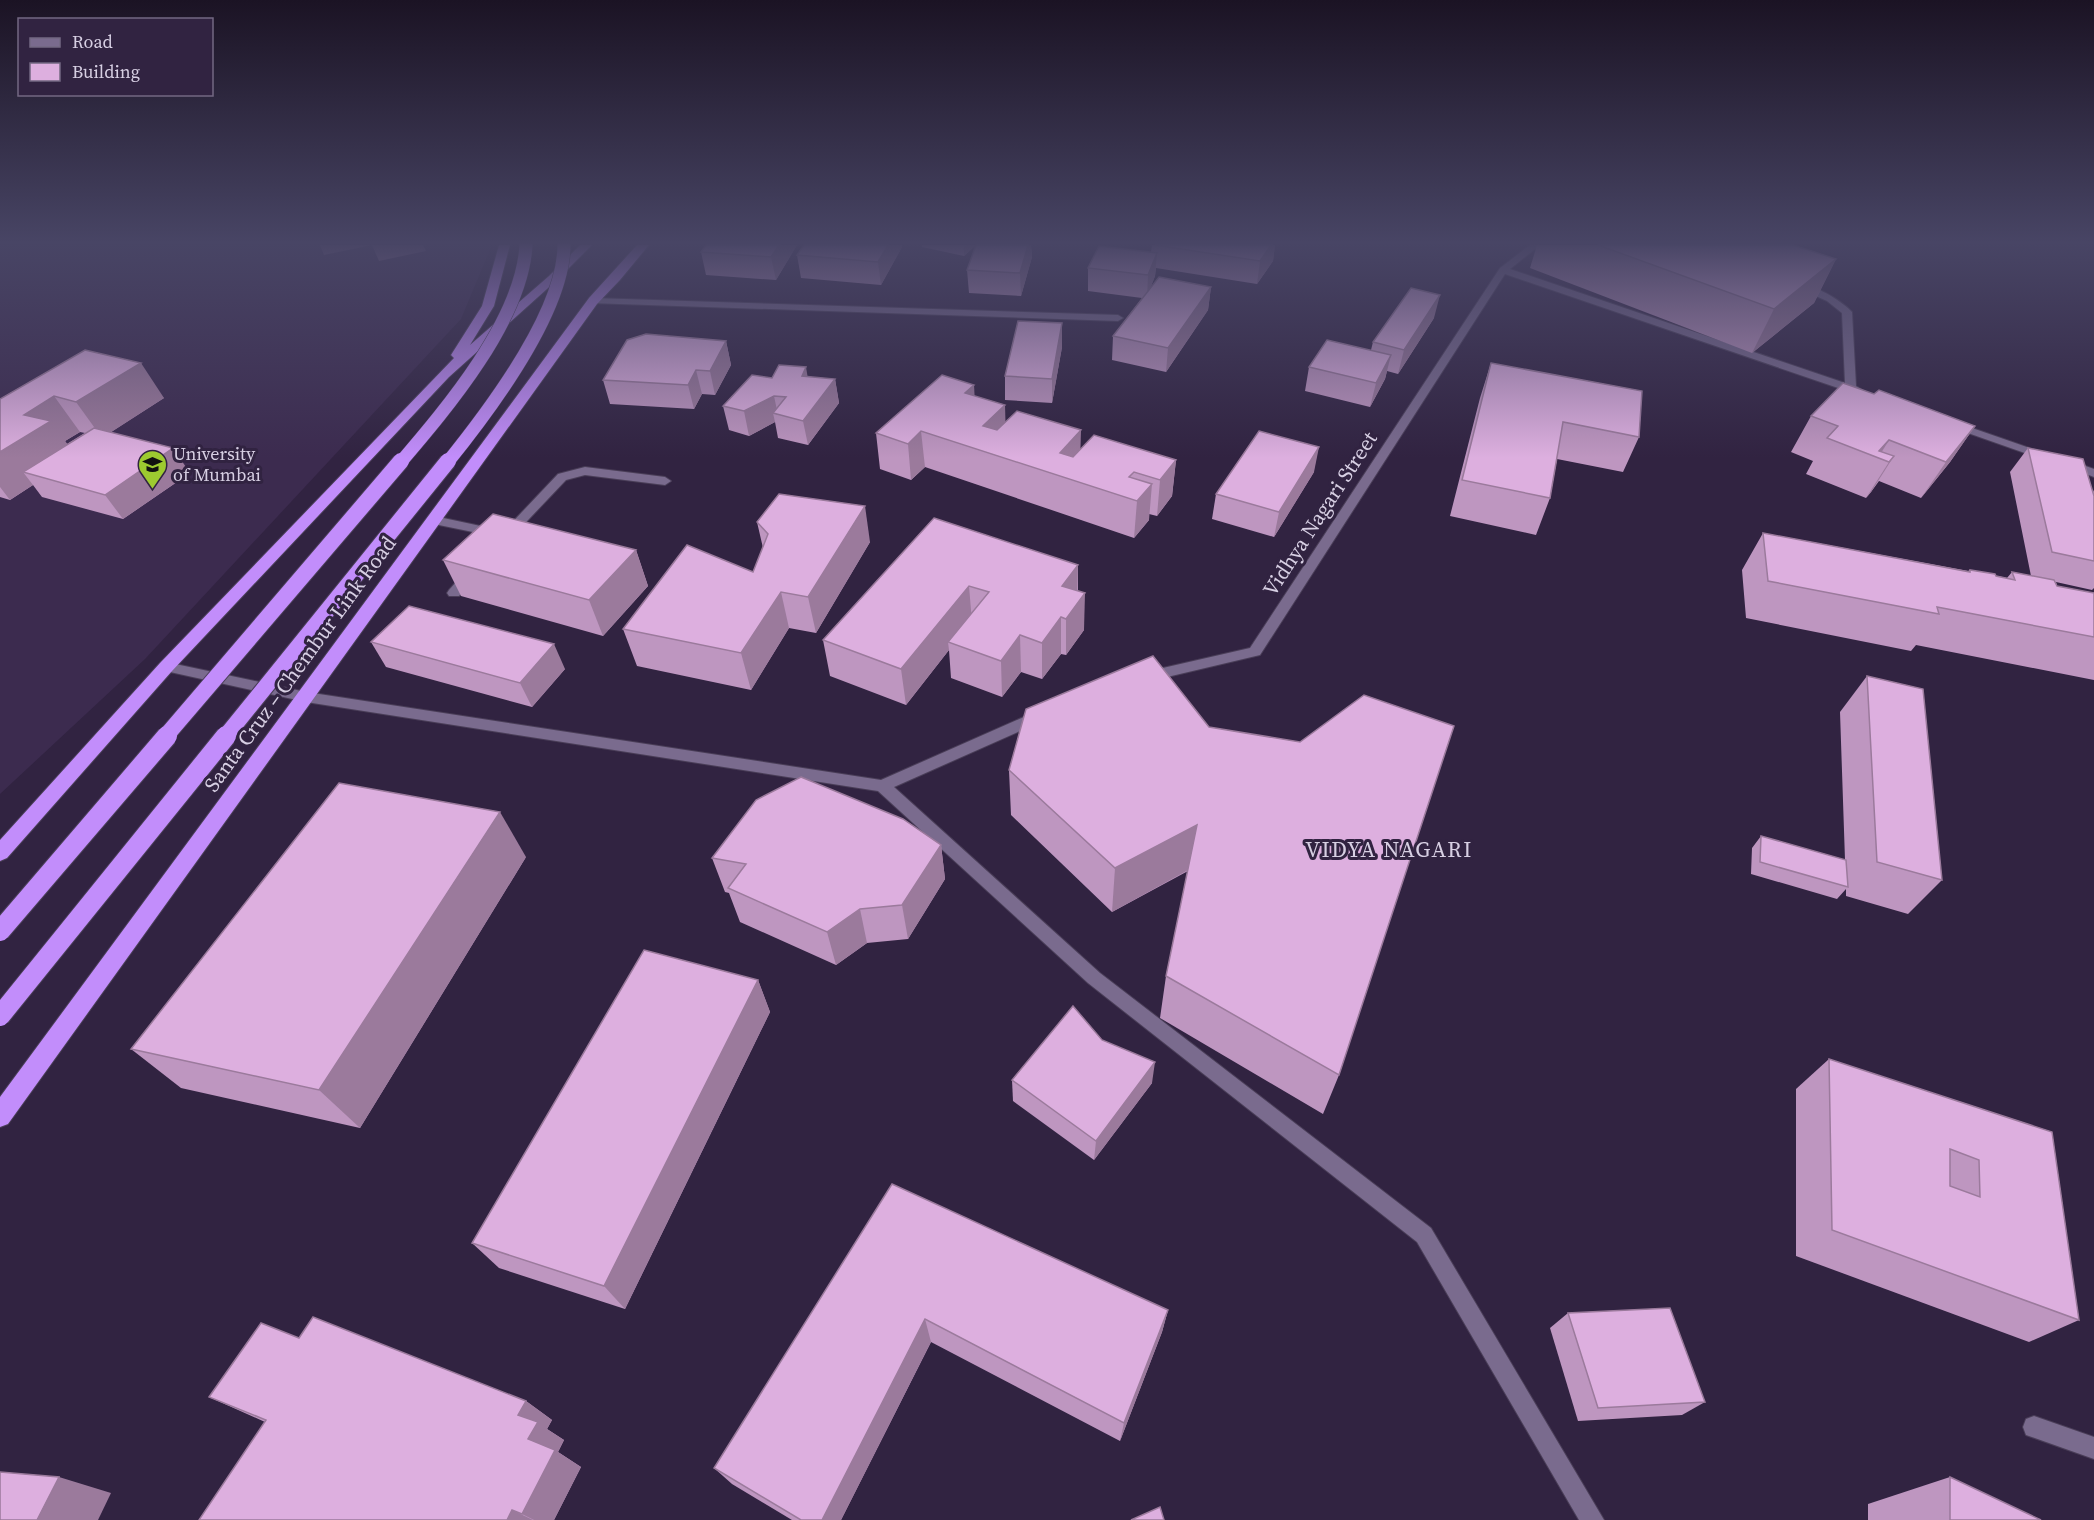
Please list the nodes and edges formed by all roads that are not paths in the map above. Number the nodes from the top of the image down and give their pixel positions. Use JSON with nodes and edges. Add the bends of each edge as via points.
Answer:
{"nodes":[{"id":1,"x":482,"y":316,"type":"edge"},
{"id":2,"x":505,"y":316,"type":"edge"},
{"id":3,"x":510,"y":316,"type":"edge"},
{"id":4,"x":546,"y":316,"type":"edge"},
{"id":5,"x":582,"y":316,"type":"edge"},
{"id":6,"x":1054,"y":316,"type":"edge"},
{"id":7,"x":1473,"y":316,"type":"edge"},
{"id":8,"x":1637,"y":316,"type":"edge"},
{"id":9,"x":1847,"y":316,"type":"edge"},
{"id":10,"x":1118,"y":318,"type":"dead end"},
{"id":11,"x":444,"y":374,"type":"junction"},
{"id":12,"x":1851,"y":389,"type":"junction"},
{"id":13,"x":1873,"y":396,"type":"edge"},
{"id":14,"x":1940,"y":419,"type":"edge"},
{"id":15,"x":2094,"y":473,"type":"edge"},
{"id":16,"x":665,"y":481,"type":"dead end"},
{"id":17,"x":434,"y":520,"type":"junction"},
{"id":18,"x":476,"y":568,"type":"edge"},
{"id":19,"x":454,"y":593,"type":"edge"},
{"id":20,"x":166,"y":667,"type":"junction"},
{"id":21,"x":1129,"y":681,"type":"edge"},
{"id":22,"x":306,"y":697,"type":"junction"},
{"id":23,"x":1052,"y":710,"type":"edge"},
{"id":24,"x":882,"y":786,"type":"junction"},
{"id":25,"x":0,"y":853,"type":"edge"},
{"id":26,"x":0,"y":932,"type":"edge"},
{"id":27,"x":0,"y":1016,"type":"edge"},
{"id":28,"x":0,"y":1116,"type":"edge"},
{"id":29,"x":2034,"y":1427,"type":"dead end"},
{"id":30,"x":2094,"y":1448,"type":"edge"},
{"id":31,"x":1592,"y":1520,"type":"edge"}],
"edges":[{"from":1,"to":11,"type":"highway"},
{"from":2,"to":26,"type":"highway","bridge":true,"via":[[434,423]]},
{"from":3,"to":11,"type":"highway"},
{"from":4,"to":27,"type":"highway","bridge":true,"via":[[477,426]]},
{"from":5,"to":17,"type":"highway","name":"Santa Cruz – Chembur Link Road"},
{"from":6,"to":10,"type":"street"},
{"from":7,"to":21,"type":"street","name":"Vidhya Nagari Street","via":[[1255,652]]},
{"from":8,"to":12,"type":"street"},
{"from":9,"to":12,"type":"street"},
{"from":11,"to":20,"type":"highway"},
{"from":12,"to":13,"type":"street"},
{"from":14,"to":15,"type":"street"},
{"from":16,"to":17,"type":"street","via":[[585,471],[562,477],[503,539]]},
{"from":17,"to":22,"type":"highway","name":"Santa Cruz – Chembur Link Road"},
{"from":18,"to":19,"type":"street"},
{"from":20,"to":22,"type":"street"},
{"from":20,"to":25,"type":"highway"},
{"from":22,"to":24,"type":"street"},
{"from":22,"to":28,"type":"highway","name":"Santa Cruz – Chembur Link Road"},
{"from":23,"to":24,"type":"street"},
{"from":24,"to":31,"type":"street","via":[[1094,978],[1424,1235]]},
{"from":29,"to":30,"type":"street"}]}
